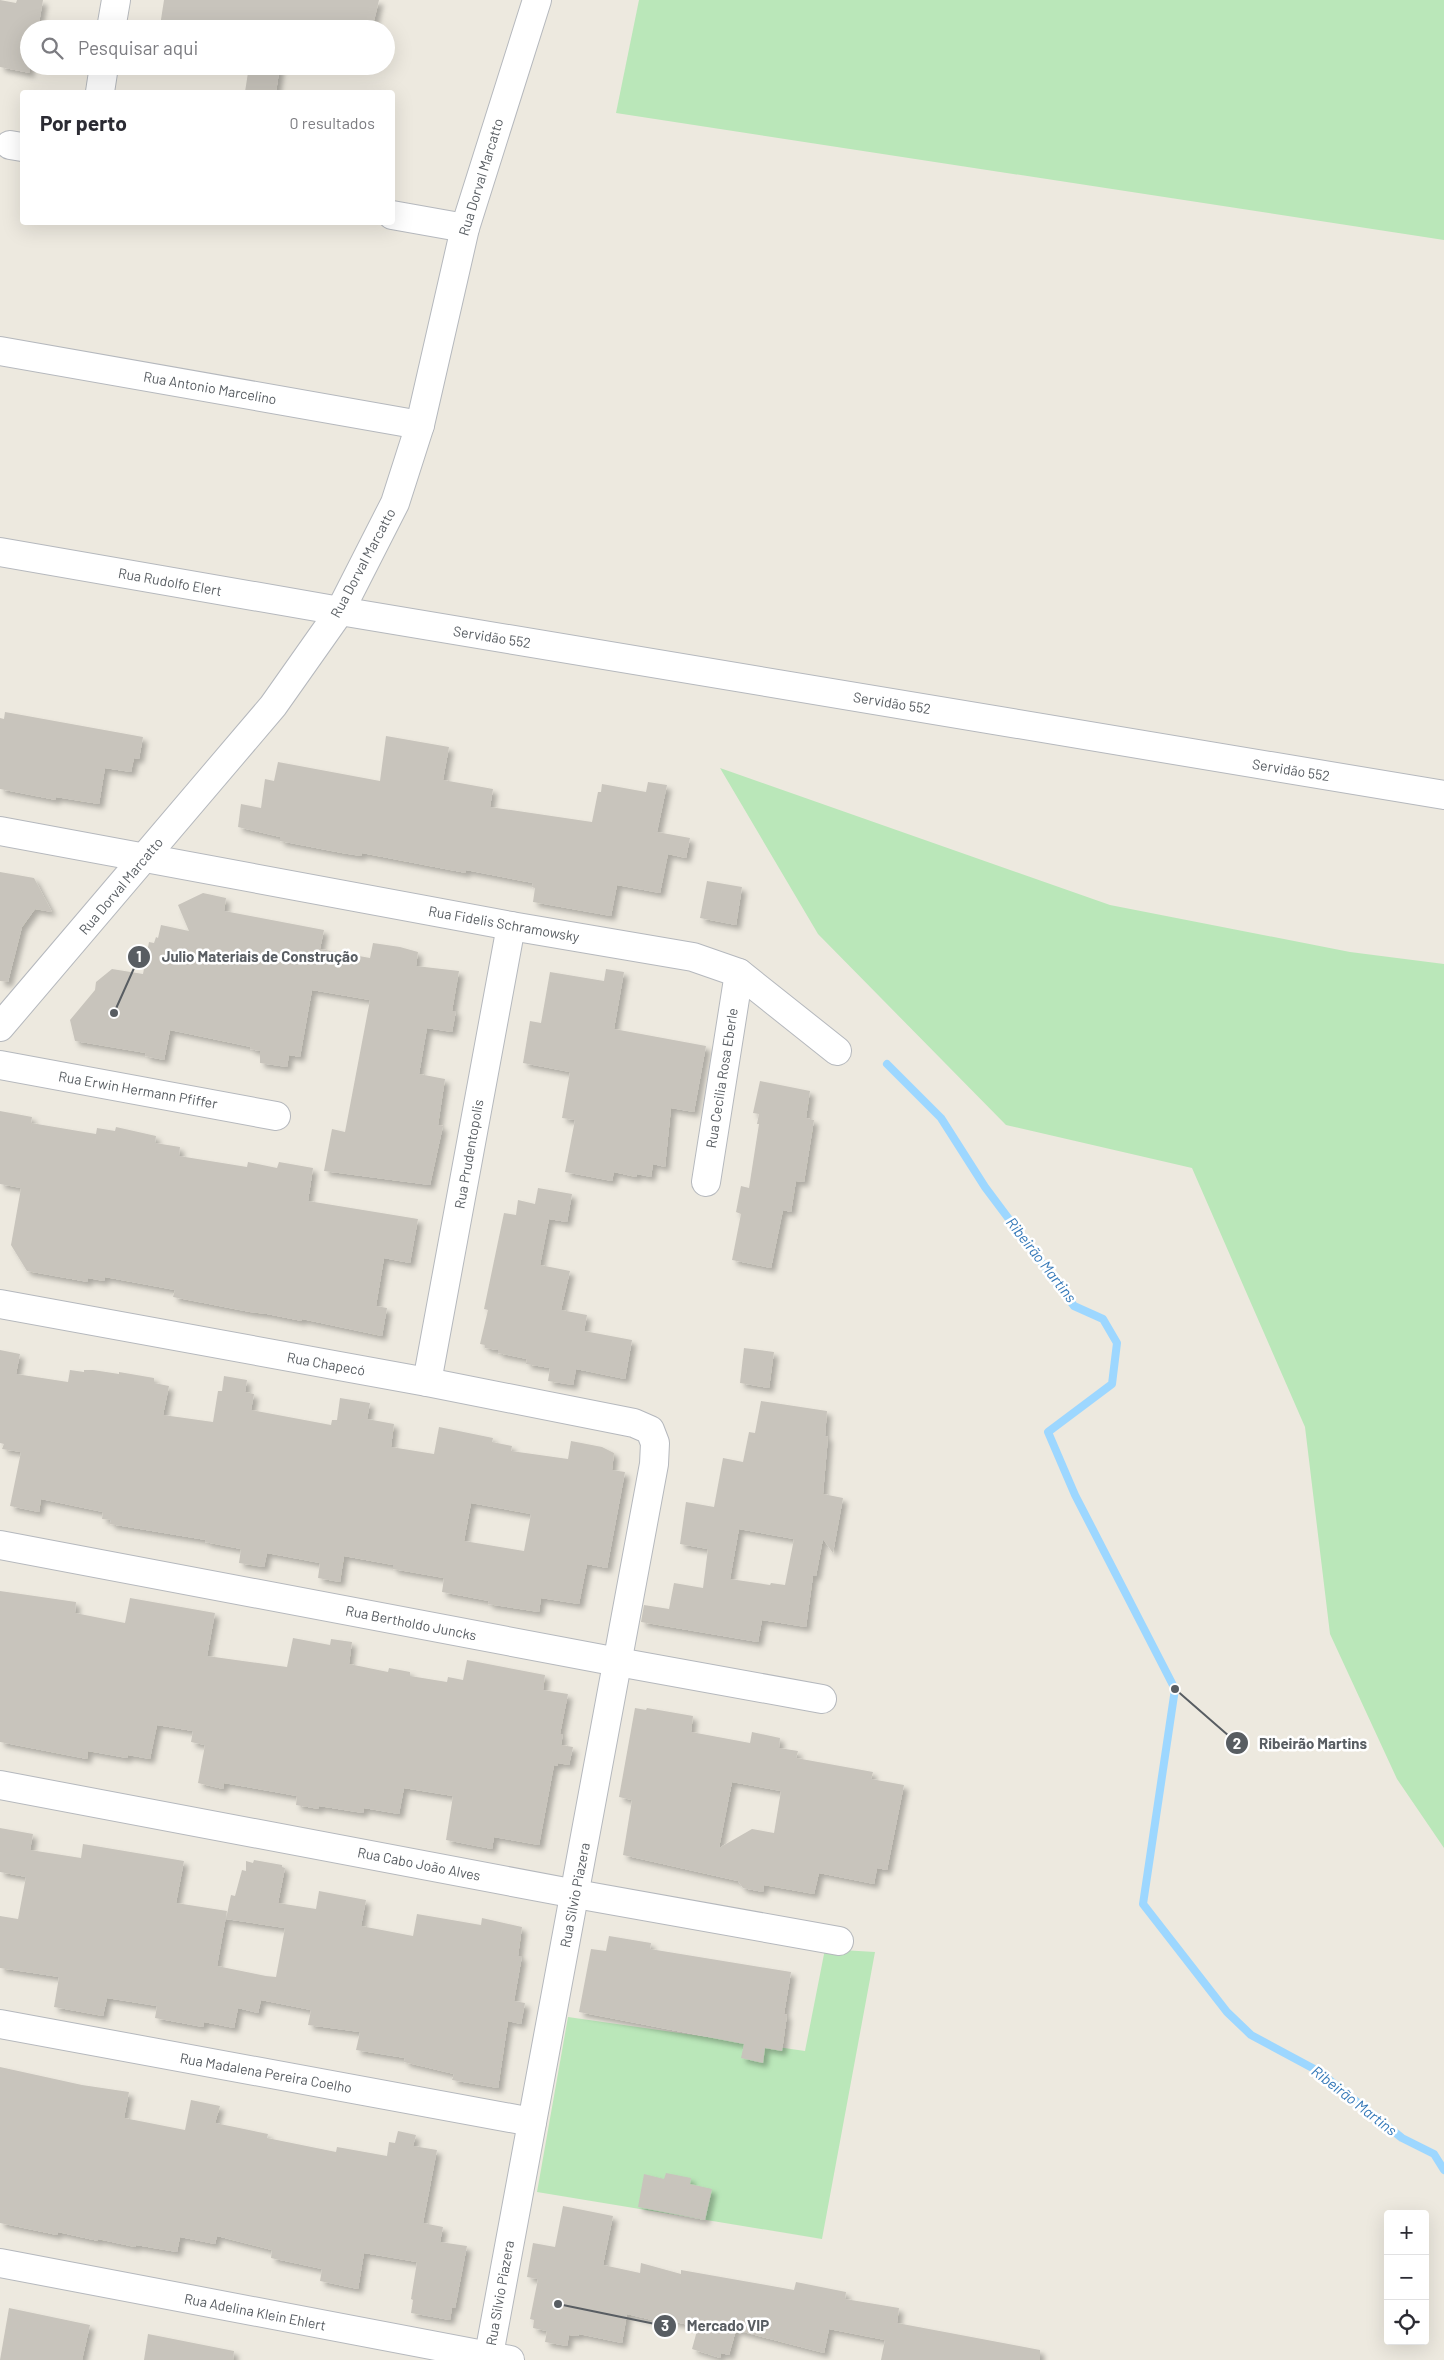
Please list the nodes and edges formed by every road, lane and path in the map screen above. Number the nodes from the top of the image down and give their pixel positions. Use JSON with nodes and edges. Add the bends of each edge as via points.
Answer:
{"nodes":[{"id":1,"x":116,"y":0,"type":"edge"},
{"id":2,"x":537,"y":0,"type":"edge"},
{"id":3,"x":113,"y":20,"type":"edge"},
{"id":4,"x":103,"y":75,"type":"edge"},
{"id":5,"x":100,"y":90,"type":"edge"},
{"id":6,"x":395,"y":215,"type":"edge"},
{"id":7,"x":465,"y":228,"type":"junction"},
{"id":8,"x":0,"y":351,"type":"edge"},
{"id":9,"x":420,"y":425,"type":"junction"},
{"id":10,"x":0,"y":552,"type":"edge"},
{"id":11,"x":340,"y":611,"type":"junction"},
{"id":12,"x":1444,"y":795,"type":"edge"},
{"id":13,"x":0,"y":831,"type":"edge"},
{"id":14,"x":145,"y":858,"type":"junction"},
{"id":15,"x":511,"y":926,"type":"junction"},
{"id":16,"x":739,"y":973,"type":"junction"},
{"id":17,"x":0,"y":1027,"type":"edge"},
{"id":18,"x":837,"y":1051,"type":"dead end"},
{"id":19,"x":0,"y":1065,"type":"edge"},
{"id":20,"x":276,"y":1116,"type":"dead end"},
{"id":21,"x":706,"y":1182,"type":"dead end"},
{"id":22,"x":0,"y":1304,"type":"edge"},
{"id":23,"x":427,"y":1382,"type":"junction"},
{"id":24,"x":650,"y":1430,"type":"joint"},
{"id":25,"x":0,"y":1545,"type":"edge"},
{"id":26,"x":618,"y":1662,"type":"junction"},
{"id":27,"x":822,"y":1699,"type":"dead end"},
{"id":28,"x":0,"y":1785,"type":"edge"},
{"id":29,"x":576,"y":1894,"type":"junction"},
{"id":30,"x":839,"y":1941,"type":"dead end"},
{"id":31,"x":0,"y":2024,"type":"edge"},
{"id":32,"x":532,"y":2122,"type":"junction"},
{"id":33,"x":0,"y":2263,"type":"edge"},
{"id":34,"x":496,"y":2359,"type":"edge"}],
"edges":[{"from":1,"to":3,"type":"street"},
{"from":2,"to":7,"type":"street","name":"Rua Dorval Marcatto"},
{"from":4,"to":5,"type":"street"},
{"from":6,"to":7,"type":"street"},
{"from":7,"to":9,"type":"street","name":"Rua Dorval Marcatto"},
{"from":8,"to":9,"type":"street","name":"Rua Antonio Marcelino"},
{"from":9,"to":11,"type":"street","name":"Rua Dorval Marcatto","via":[[395,503]]},
{"from":10,"to":11,"type":"street","name":"Rua Rudolfo Elert"},
{"from":11,"to":12,"type":"street","name":"Servidão 552"},
{"from":11,"to":14,"type":"street","name":"Rua Dorval Marcatto","via":[[273,706]]},
{"from":13,"to":14,"type":"street","name":"Rua Fidelis Schramowsky"},
{"from":14,"to":15,"type":"street","name":"Rua Fidelis Schramowsky"},
{"from":14,"to":17,"type":"street","name":"Rua Dorval Marcatto"},
{"from":15,"to":16,"type":"street","name":"Rua Fidelis Schramowsky","via":[[693,957]]},
{"from":15,"to":23,"type":"street","name":"Rua Prudentopolis"},
{"from":16,"to":18,"type":"street","name":"Rua Fidelis Schramowsky"},
{"from":16,"to":21,"type":"street","name":"Rua Cecilia Rosa Eberle"},
{"from":19,"to":20,"type":"street","name":"Rua Erwin Hermann Pfiffer"},
{"from":22,"to":23,"type":"street","name":"Rua Chapecó"},
{"from":23,"to":24,"type":"street","name":"Rua Chapecó","via":[[634,1423]]},
{"from":24,"to":26,"type":"street","name":"Rua Silvio Piazera","via":[[655,1443],[654,1464]]},
{"from":25,"to":26,"type":"street","name":"Rua Bertholdo Juncks"},
{"from":26,"to":27,"type":"street","name":"Rua Bertholdo Juncks"},
{"from":26,"to":29,"type":"street","name":"Rua Silvio Piazera"},
{"from":28,"to":29,"type":"street","name":"Rua Cabo João Alves"},
{"from":29,"to":30,"type":"street","name":"Rua Cabo João Alves"},
{"from":29,"to":32,"type":"street","name":"Rua Silvio Piazera"},
{"from":31,"to":32,"type":"street","name":"Rua Madalena Pereira Coelho"},
{"from":32,"to":34,"type":"street","name":"Rua Silvio Piazera"},
{"from":33,"to":34,"type":"street","name":"Rua Adelina Klein Ehlert"}]}
